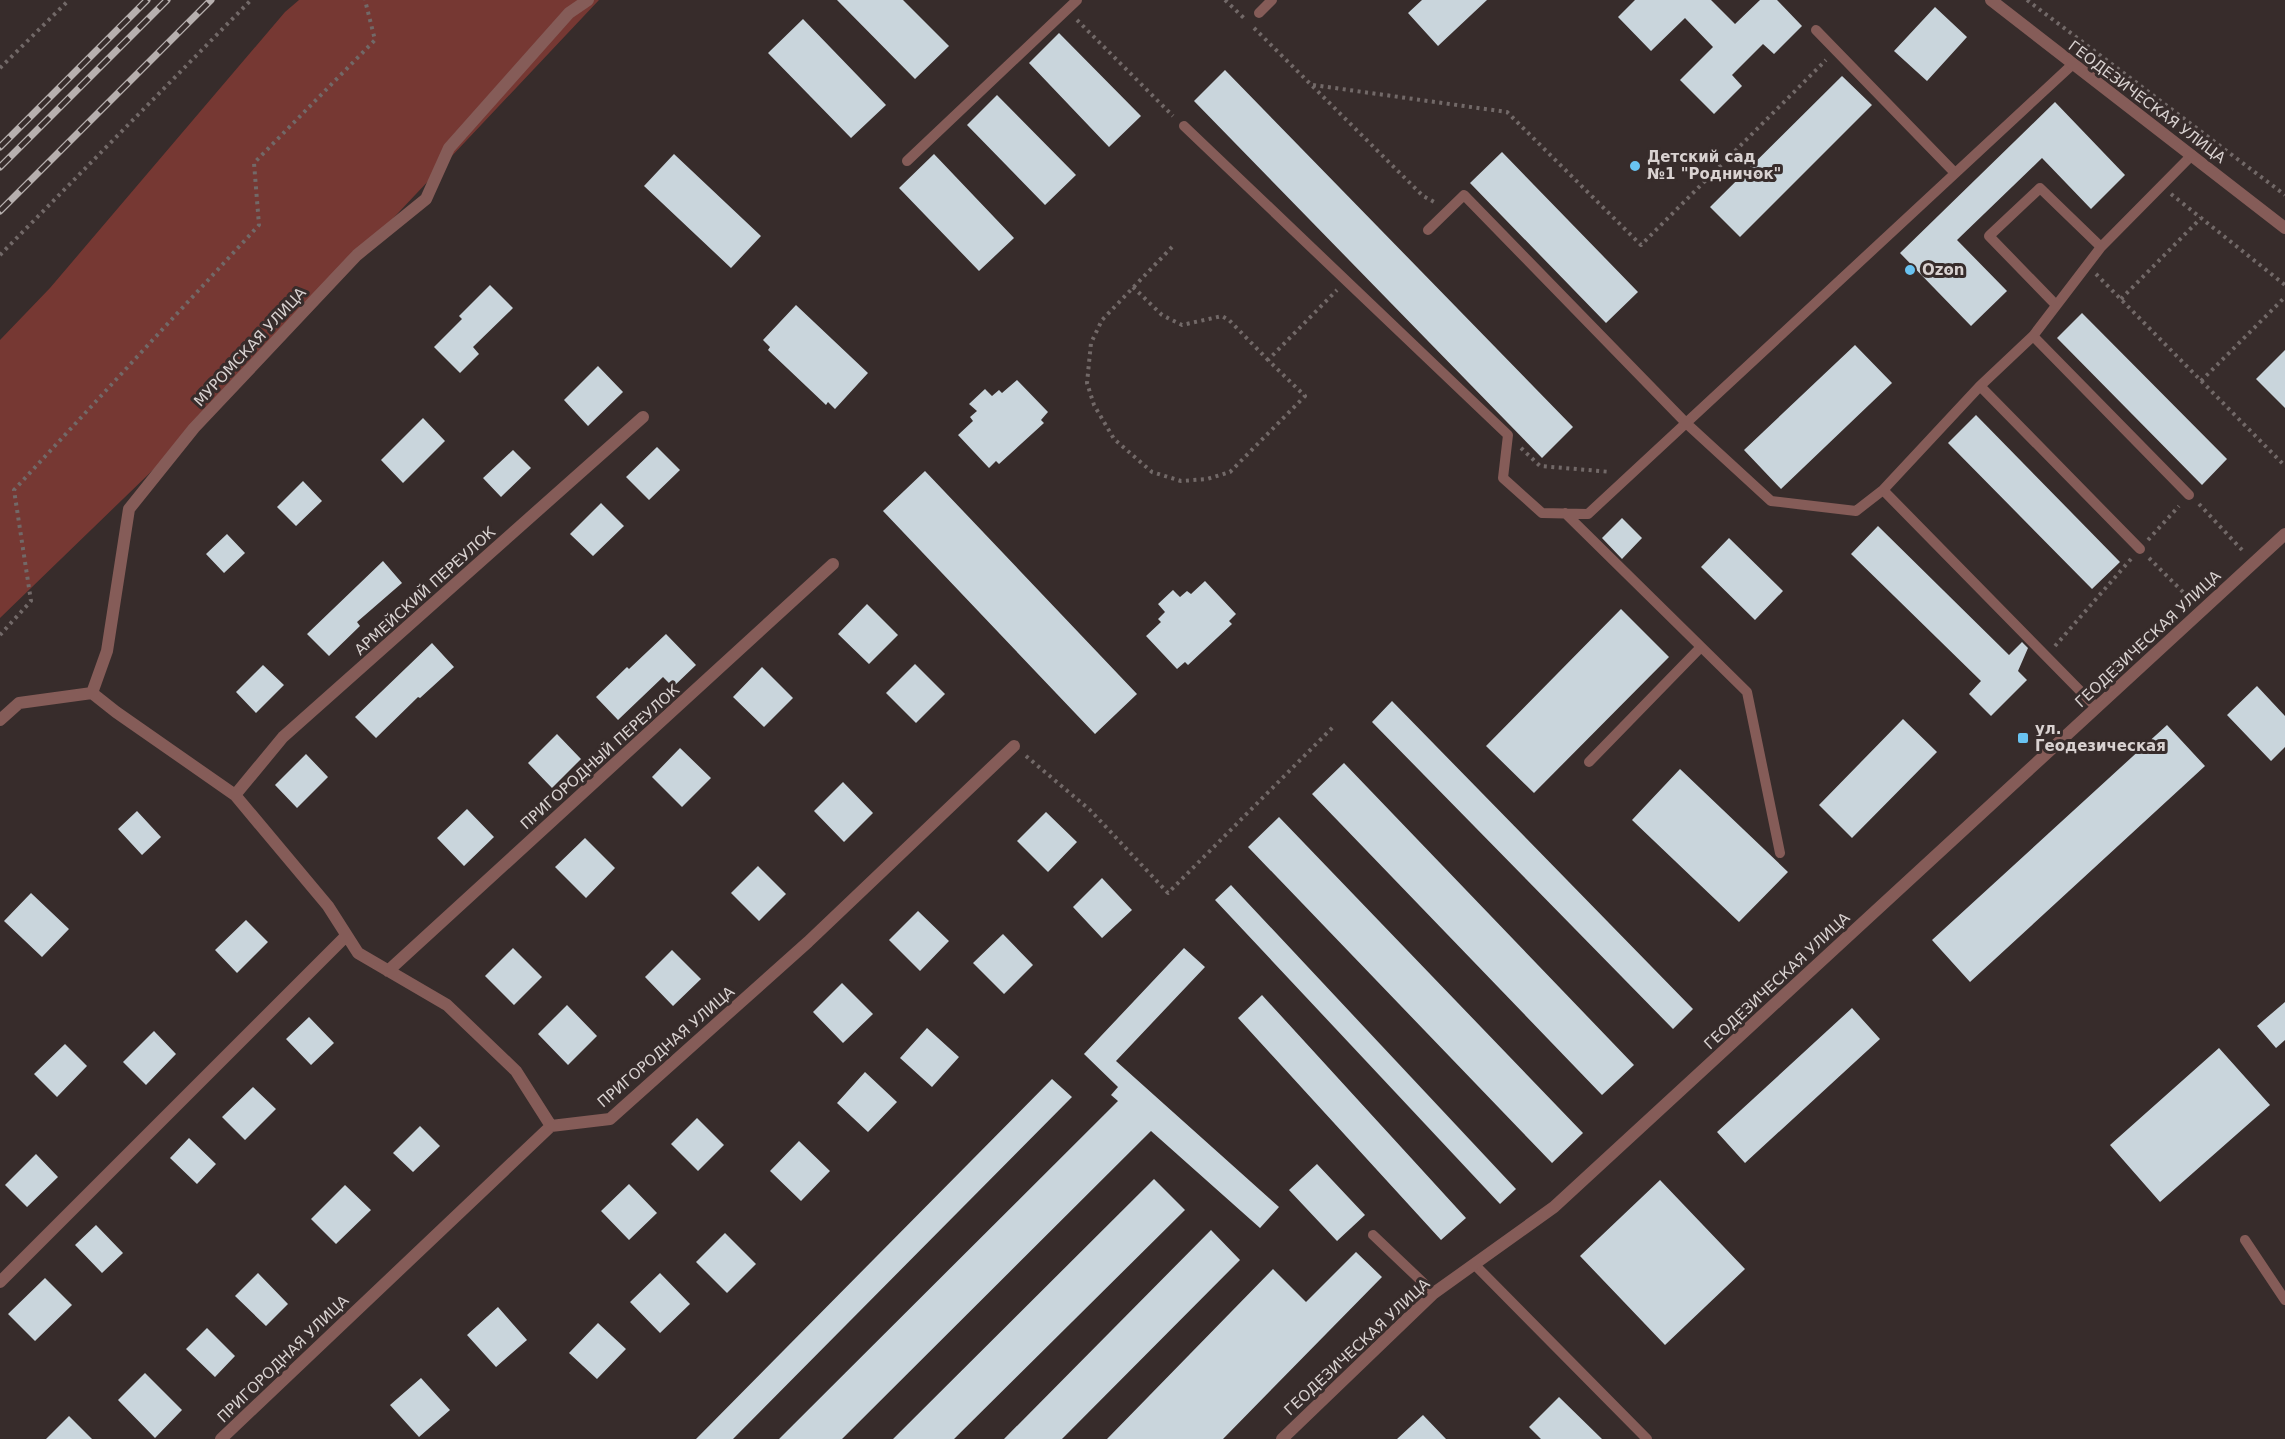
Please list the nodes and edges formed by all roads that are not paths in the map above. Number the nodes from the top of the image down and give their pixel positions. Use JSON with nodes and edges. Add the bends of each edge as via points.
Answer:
{"nodes":[{"id":1,"x":588,"y":0,"type":"edge"},
{"id":2,"x":1077,"y":0,"type":"edge"},
{"id":3,"x":1272,"y":0,"type":"edge"},
{"id":4,"x":1991,"y":0,"type":"edge"},
{"id":5,"x":1259,"y":13,"type":"dead end"},
{"id":6,"x":1816,"y":30,"type":"dead end"},
{"id":7,"x":2073,"y":64,"type":"junction"},
{"id":8,"x":1184,"y":126,"type":"road end"},
{"id":9,"x":2192,"y":155,"type":"junction"},
{"id":10,"x":907,"y":161,"type":"dead end"},
{"id":11,"x":1955,"y":173,"type":"junction"},
{"id":12,"x":2285,"y":228,"type":"edge"},
{"id":13,"x":1428,"y":230,"type":"dead end"},
{"id":14,"x":2101,"y":247,"type":"junction"},
{"id":15,"x":2056,"y":305,"type":"junction"},
{"id":16,"x":2033,"y":336,"type":"junction"},
{"id":17,"x":1980,"y":386,"type":"junction"},
{"id":18,"x":643,"y":417,"type":"dead end"},
{"id":19,"x":1686,"y":423,"type":"junction"},
{"id":20,"x":1883,"y":490,"type":"junction"},
{"id":21,"x":2189,"y":495,"type":"dead end"},
{"id":22,"x":1565,"y":513,"type":"junction"},
{"id":23,"x":2285,"y":534,"type":"edge"},
{"id":24,"x":2140,"y":549,"type":"road end"},
{"id":25,"x":833,"y":564,"type":"dead end"},
{"id":26,"x":1701,"y":647,"type":"junction"},
{"id":27,"x":92,"y":693,"type":"junction"},
{"id":28,"x":2096,"y":707,"type":"junction"},
{"id":29,"x":0,"y":720,"type":"edge"},
{"id":30,"x":1014,"y":746,"type":"road end"},
{"id":31,"x":1589,"y":762,"type":"dead end"},
{"id":32,"x":235,"y":795,"type":"junction"},
{"id":33,"x":1780,"y":853,"type":"dead end"},
{"id":34,"x":346,"y":936,"type":"junction"},
{"id":35,"x":388,"y":971,"type":"junction"},
{"id":36,"x":551,"y":1126,"type":"junction"},
{"id":37,"x":1373,"y":1235,"type":"dead end"},
{"id":38,"x":2245,"y":1240,"type":"dead end"},
{"id":39,"x":1474,"y":1264,"type":"junction"},
{"id":40,"x":0,"y":1282,"type":"edge"},
{"id":41,"x":1434,"y":1293,"type":"junction"},
{"id":42,"x":2285,"y":1300,"type":"edge"},
{"id":43,"x":221,"y":1439,"type":"edge"},
{"id":44,"x":1282,"y":1439,"type":"edge"},
{"id":45,"x":1647,"y":1439,"type":"edge"}],
"edges":[{"from":1,"to":27,"type":"street","name":"МУРОМСКАЯ УЛИЦА","via":[[569,13],[449,148],[426,199],[357,255],[194,428],[129,509],[106,651]]},
{"from":2,"to":10,"type":"lane"},
{"from":3,"to":5,"type":"lane"},
{"from":4,"to":7,"type":"street","name":"ГЕОДЕЗИЧЕСКАЯ УЛИЦА"},
{"from":6,"to":11,"type":"lane"},
{"from":7,"to":9,"type":"street","name":"ГЕОДЕЗИЧЕСКАЯ УЛИЦА"},
{"from":7,"to":11,"type":"lane"},
{"from":8,"to":22,"type":"lane","via":[[1508,435],[1503,478],[1542,513]]},
{"from":9,"to":12,"type":"street","name":"ГЕОДЕЗИЧЕСКАЯ УЛИЦА"},
{"from":9,"to":14,"type":"lane"},
{"from":11,"to":19,"type":"lane"},
{"from":13,"to":19,"type":"lane","via":[[1464,195]]},
{"from":14,"to":15,"type":"lane"},
{"from":14,"to":15,"type":"lane","via":[[2040,188],[1989,236]]},
{"from":15,"to":16,"type":"lane"},
{"from":16,"to":17,"type":"lane"},
{"from":16,"to":21,"type":"lane"},
{"from":17,"to":20,"type":"lane"},
{"from":17,"to":24,"type":"lane"},
{"from":18,"to":32,"type":"street","name":"АРМЕЙСКИЙ ПЕРЕУЛОК","via":[[283,737]]},
{"from":19,"to":20,"type":"lane","via":[[1771,501],[1856,511]]},
{"from":19,"to":22,"type":"lane","via":[[1588,514]]},
{"from":20,"to":28,"type":"lane"},
{"from":22,"to":26,"type":"lane"},
{"from":23,"to":28,"type":"street","name":"ГЕОДЕЗИЧЕСКАЯ УЛИЦА"},
{"from":25,"to":35,"type":"street","name":"ПРИГОРОДНЫЙ ПЕРЕУЛОК"},
{"from":26,"to":31,"type":"lane"},
{"from":26,"to":33,"type":"lane","via":[[1747,692]]},
{"from":27,"to":29,"type":"street","via":[[19,703]]},
{"from":27,"to":32,"type":"street"},
{"from":28,"to":39,"type":"street","name":"ГЕОДЕЗИЧЕСКАЯ УЛИЦА","via":[[1554,1207]]},
{"from":30,"to":36,"type":"street","name":"ПРИГОРОДНАЯ УЛИЦА","via":[[808,942],[610,1119]]},
{"from":32,"to":34,"type":"street","via":[[328,906]]},
{"from":34,"to":35,"type":"street","via":[[358,953]]},
{"from":34,"to":40,"type":"street"},
{"from":35,"to":36,"type":"street","via":[[447,1005],[516,1071]]},
{"from":36,"to":43,"type":"street","name":"ПРИГОРОДНАЯ УЛИЦА"},
{"from":37,"to":41,"type":"lane"},
{"from":38,"to":42,"type":"lane"},
{"from":39,"to":41,"type":"street","name":"ГЕОДЕЗИЧЕСКАЯ УЛИЦА"},
{"from":39,"to":45,"type":"lane"},
{"from":41,"to":44,"type":"street","name":"ГЕОДЕЗИЧЕСКАЯ УЛИЦА"}]}
